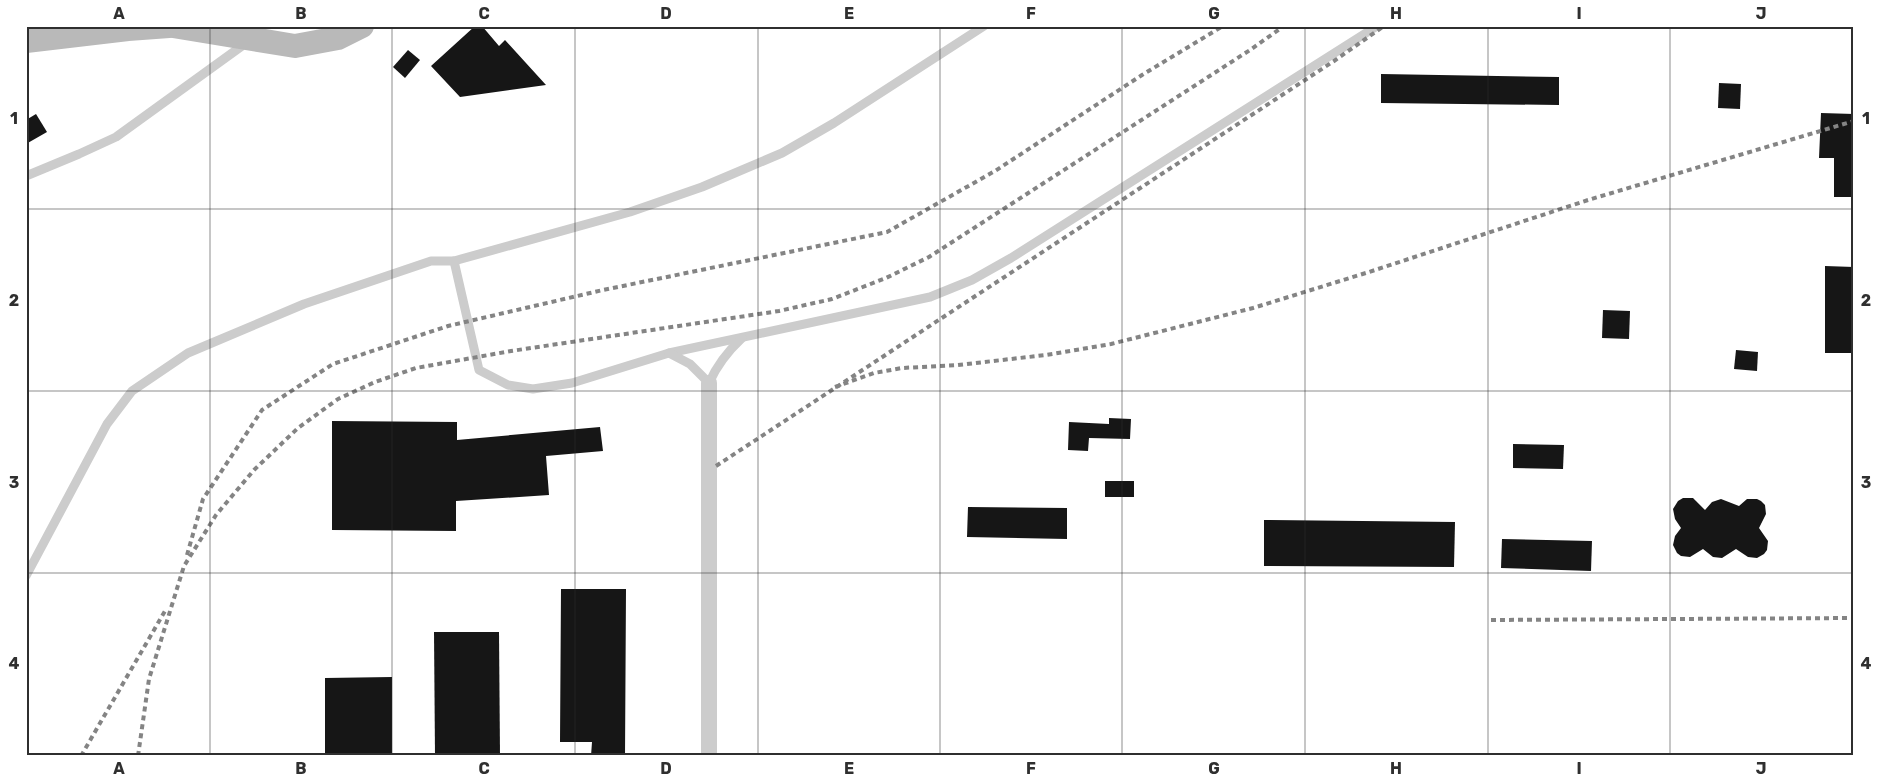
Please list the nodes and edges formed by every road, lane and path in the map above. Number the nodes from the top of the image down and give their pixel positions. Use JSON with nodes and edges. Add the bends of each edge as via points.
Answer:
{"nodes":[{"id":1,"x":169,"y":26,"type":"edge"},
{"id":2,"x":173,"y":26,"type":"edge"},
{"id":3,"x":362,"y":26,"type":"edge"},
{"id":4,"x":984,"y":26,"type":"edge"},
{"id":5,"x":1377,"y":26,"type":"edge"},
{"id":6,"x":74,"y":31,"type":"edge"},
{"id":7,"x":252,"y":38,"type":"junction"},
{"id":8,"x":26,"y":41,"type":"edge"},
{"id":9,"x":26,"y":176,"type":"edge"},
{"id":10,"x":454,"y":261,"type":"junction"},
{"id":11,"x":744,"y":337,"type":"junction"},
{"id":12,"x":669,"y":354,"type":"junction"},
{"id":13,"x":709,"y":383,"type":"junction"},
{"id":14,"x":26,"y":576,"type":"edge"},
{"id":15,"x":709,"y":756,"type":"edge"}],
"edges":[{"from":1,"to":6,"type":"main road"},
{"from":2,"to":7,"type":"main road"},
{"from":3,"to":7,"type":"main road","via":[[338,38],[294,46]]},
{"from":4,"to":10,"type":"lane","via":[[834,123],[782,152],[702,187],[630,212]]},
{"from":5,"to":11,"type":"lane","via":[[1012,258],[972,280],[930,297]]},
{"from":6,"to":8,"type":"main road"},
{"from":7,"to":9,"type":"lane","via":[[116,137]]},
{"from":10,"to":12,"type":"lane","via":[[479,370],[508,385],[533,389],[572,383]]},
{"from":10,"to":14,"type":"lane","via":[[431,260],[304,304],[188,353],[132,391],[108,424]]},
{"from":11,"to":12,"type":"lane"},
{"from":11,"to":13,"type":"lane","via":[[718,364]]},
{"from":12,"to":13,"type":"lane","via":[[690,364]]},
{"from":13,"to":15,"type":"street"}]}
